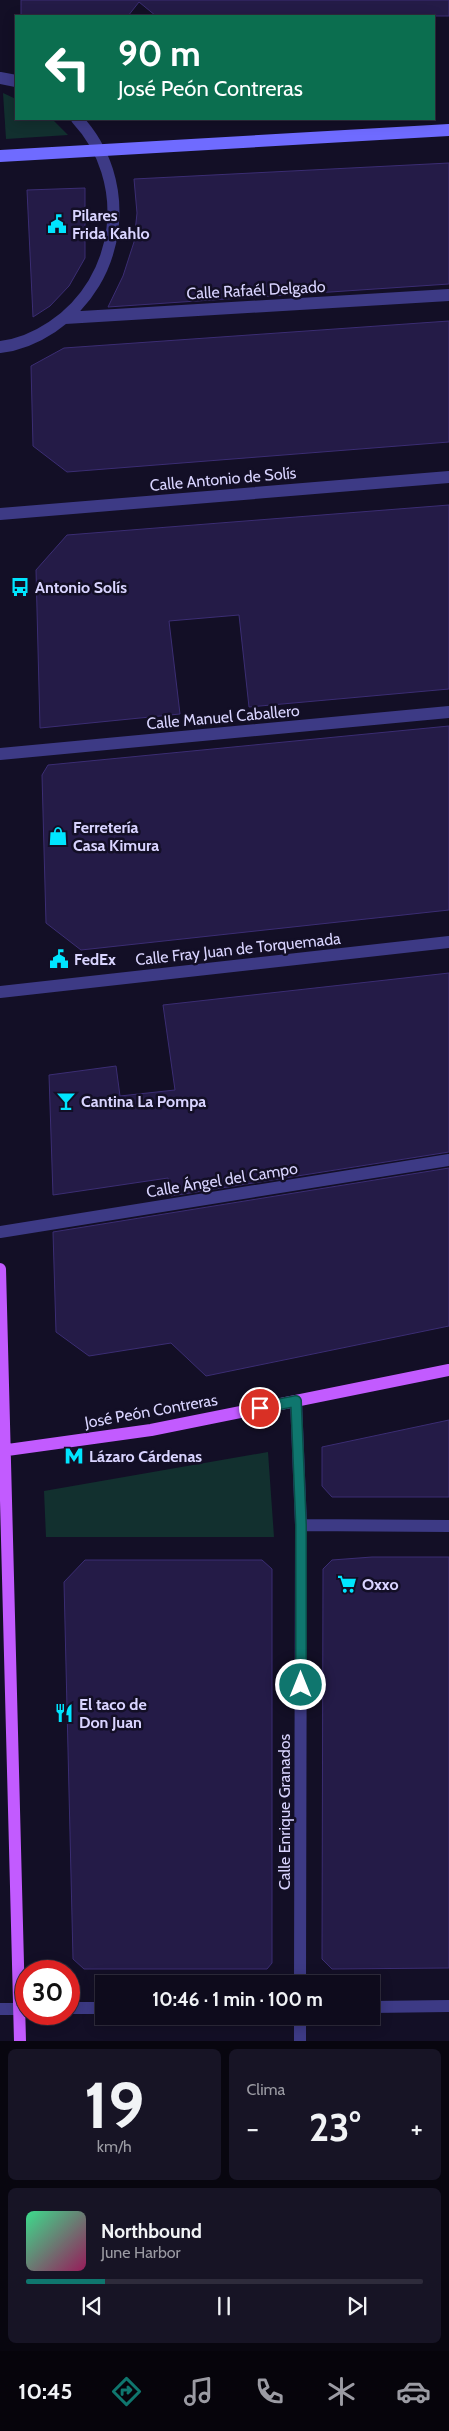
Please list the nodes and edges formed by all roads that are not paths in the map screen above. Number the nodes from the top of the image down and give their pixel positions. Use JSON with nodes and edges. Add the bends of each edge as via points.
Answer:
{"nodes":[{"id":1,"x":0,"y":78,"type":"edge"},
{"id":2,"x":15,"y":82,"type":"edge"},
{"id":3,"x":78,"y":120,"type":"edge"},
{"id":4,"x":449,"y":130,"type":"edge"},
{"id":5,"x":100,"y":150,"type":"junction"},
{"id":6,"x":0,"y":156,"type":"edge"},
{"id":7,"x":449,"y":295,"type":"edge"},
{"id":8,"x":65,"y":318,"type":"junction"},
{"id":9,"x":0,"y":348,"type":"edge"},
{"id":10,"x":449,"y":477,"type":"edge"},
{"id":11,"x":0,"y":514,"type":"edge"},
{"id":12,"x":449,"y":712,"type":"edge"},
{"id":13,"x":0,"y":754,"type":"edge"},
{"id":14,"x":449,"y":942,"type":"edge"},
{"id":15,"x":0,"y":992,"type":"edge"},
{"id":16,"x":449,"y":1160,"type":"edge"},
{"id":17,"x":0,"y":1232,"type":"edge"},
{"id":18,"x":0,"y":1269,"type":"edge"},
{"id":19,"x":449,"y":1370,"type":"edge"},
{"id":20,"x":296,"y":1401,"type":"junction"},
{"id":21,"x":2,"y":1451,"type":"edge"},
{"id":22,"x":301,"y":1525,"type":"junction"},
{"id":23,"x":449,"y":1526,"type":"edge"},
{"id":24,"x":21,"y":1960,"type":"edge"},
{"id":25,"x":300,"y":1975,"type":"edge"},
{"id":26,"x":449,"y":2006,"type":"edge"},
{"id":27,"x":380,"y":2007,"type":"edge"},
{"id":28,"x":80,"y":2008,"type":"edge"},
{"id":29,"x":95,"y":2008,"type":"edge"},
{"id":30,"x":0,"y":2009,"type":"edge"},
{"id":31,"x":15,"y":2009,"type":"edge"},
{"id":32,"x":22,"y":2025,"type":"edge"},
{"id":33,"x":300,"y":2025,"type":"edge"},
{"id":34,"x":20,"y":2041,"type":"edge"},
{"id":35,"x":300,"y":2041,"type":"edge"}],
"edges":[{"from":1,"to":2,"type":"street"},
{"from":3,"to":5,"type":"street"},
{"from":4,"to":5,"type":"street"},
{"from":5,"to":6,"type":"street"},
{"from":5,"to":8,"type":"street","via":[[115,210],[112,241],[102,270],[86,296]]},
{"from":7,"to":8,"type":"street","name":"Calle Rafaél Delgado"},
{"from":8,"to":9,"type":"street","via":[[38,336]]},
{"from":10,"to":11,"type":"street","name":"Calle Antonio de Solís"},
{"from":12,"to":13,"type":"street","name":"Calle Manuel Caballero"},
{"from":14,"to":15,"type":"street","name":"Calle Fray Juan de Torquemada"},
{"from":16,"to":17,"type":"street","name":"Calle Ángel del Campo"},
{"from":18,"to":21,"type":"main road"},
{"from":19,"to":20,"type":"main road","name":"José Peón Contreras"},
{"from":20,"to":21,"type":"main road","name":"José Peón Contreras","via":[[151,1430]]},
{"from":20,"to":22,"type":"street","name":"Calle Enrique Granados"},
{"from":21,"to":24,"type":"main road"},
{"from":22,"to":23,"type":"street"},
{"from":22,"to":25,"type":"street","name":"Calle Enrique Granados"},
{"from":26,"to":27,"type":"street"},
{"from":28,"to":29,"type":"street"},
{"from":30,"to":31,"type":"street"},
{"from":32,"to":34,"type":"main road"},
{"from":33,"to":35,"type":"street"}]}
